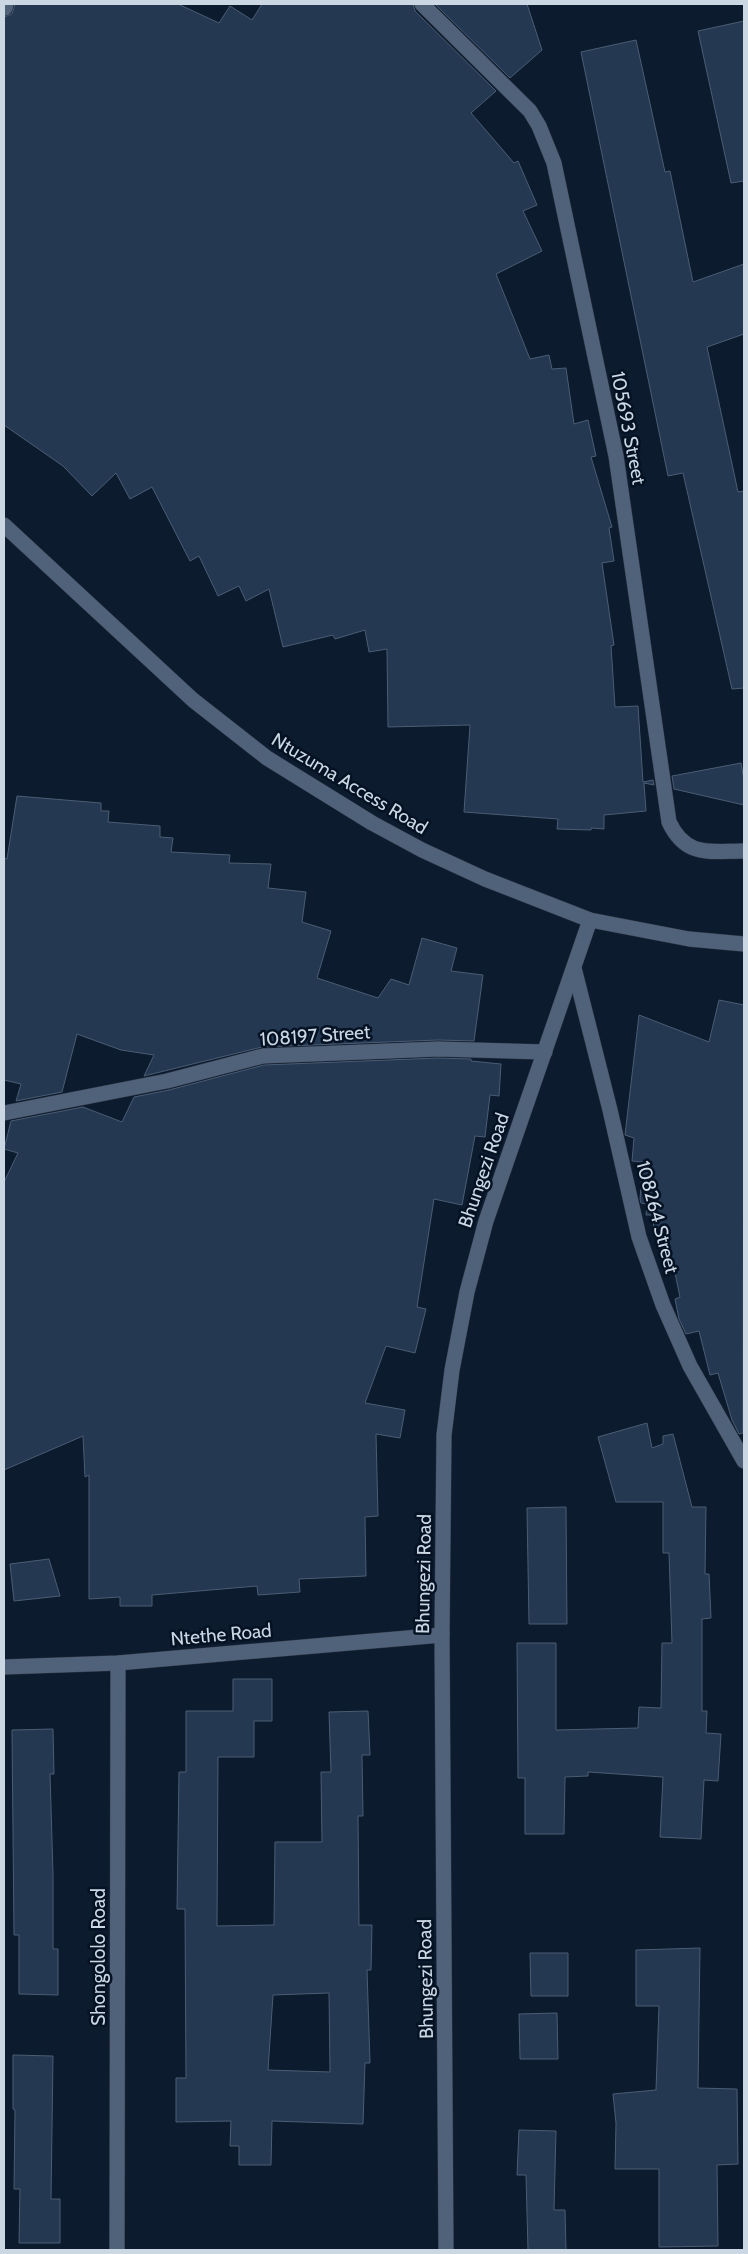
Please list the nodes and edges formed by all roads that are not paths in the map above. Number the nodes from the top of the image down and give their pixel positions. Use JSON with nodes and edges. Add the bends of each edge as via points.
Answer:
{"nodes":[{"id":1,"x":422,"y":4,"type":"edge"},
{"id":2,"x":4,"y":525,"type":"edge"},
{"id":3,"x":744,"y":851,"type":"edge"},
{"id":4,"x":590,"y":920,"type":"junction"},
{"id":5,"x":744,"y":944,"type":"edge"},
{"id":6,"x":574,"y":968,"type":"junction"},
{"id":7,"x":545,"y":1052,"type":"junction"},
{"id":8,"x":4,"y":1113,"type":"edge"},
{"id":9,"x":744,"y":1461,"type":"edge"},
{"id":10,"x":442,"y":1635,"type":"junction"},
{"id":11,"x":118,"y":1663,"type":"junction"},
{"id":12,"x":4,"y":1667,"type":"edge"},
{"id":13,"x":117,"y":2250,"type":"edge"},
{"id":14,"x":446,"y":2250,"type":"edge"}],
"edges":[{"from":1,"to":3,"type":"street","name":"105693 Street","via":[[530,111],[547,144],[554,163],[616,456],[668,822],[679,839],[692,848]]},
{"from":2,"to":4,"type":"street","name":"Ntuzuma Access Road","via":[[194,700],[268,758],[422,850],[485,879]]},
{"from":4,"to":5,"type":"street","name":"Ntuzuma Access Road","via":[[689,939]]},
{"from":4,"to":6,"type":"street","name":"Bhungezi Road"},
{"from":6,"to":7,"type":"street","name":"Bhungezi Road"},
{"from":6,"to":9,"type":"street","name":"108264 Street","via":[[639,1237],[690,1366]]},
{"from":7,"to":8,"type":"street","name":"108197 Street","via":[[438,1049],[263,1056],[167,1081]]},
{"from":7,"to":10,"type":"street","name":"Bhungezi Road","via":[[486,1221],[467,1292],[452,1370],[444,1434]]},
{"from":10,"to":11,"type":"street","name":"Ntethe Road"},
{"from":10,"to":14,"type":"street","name":"Bhungezi Road"},
{"from":11,"to":12,"type":"street","name":"Ntethe Road"},
{"from":11,"to":13,"type":"street","name":"Shongololo Road"}]}
